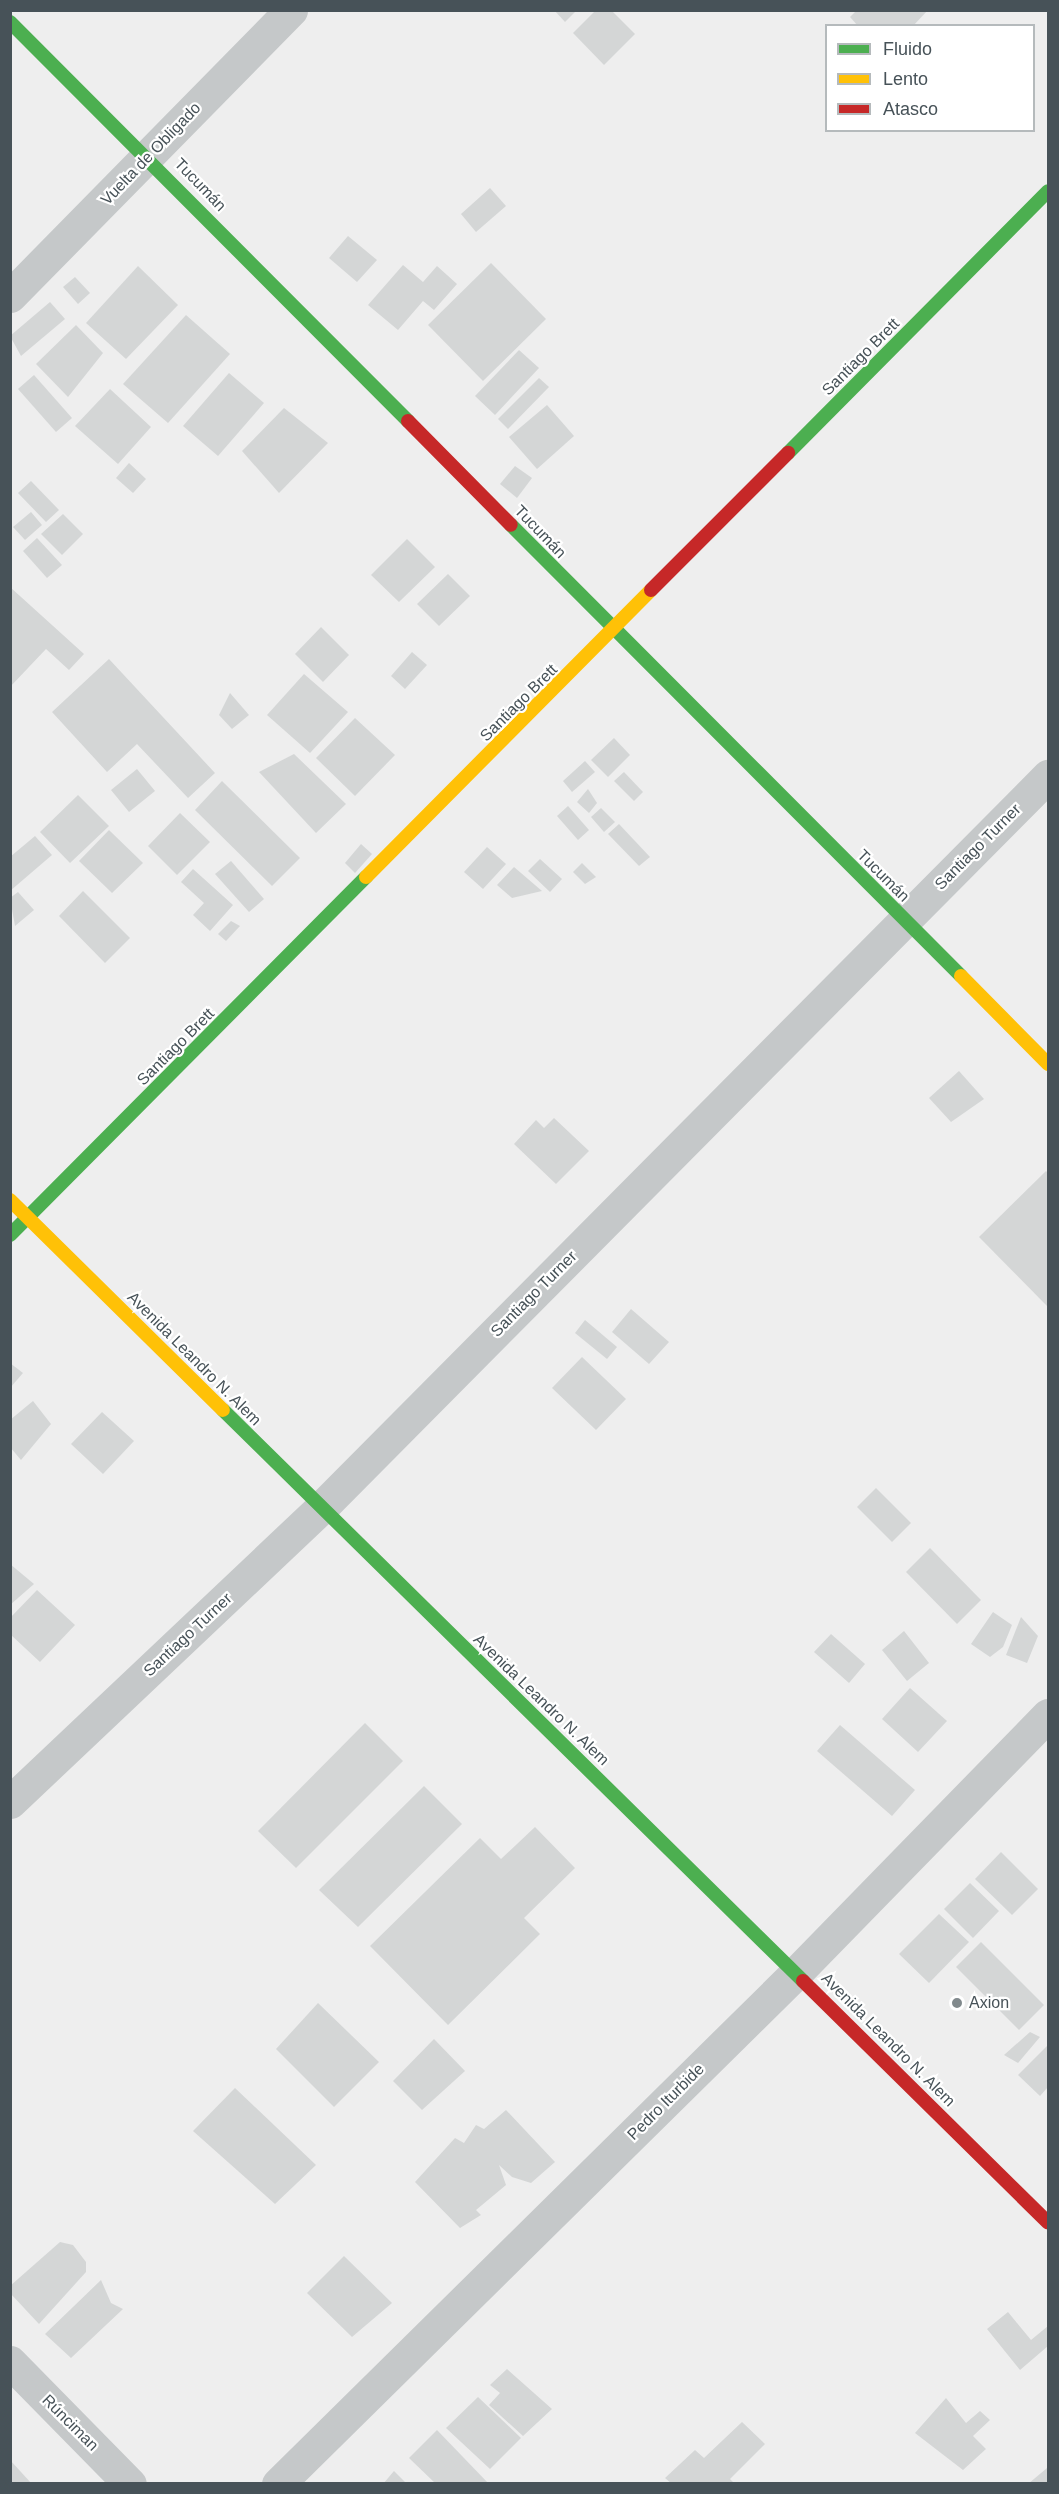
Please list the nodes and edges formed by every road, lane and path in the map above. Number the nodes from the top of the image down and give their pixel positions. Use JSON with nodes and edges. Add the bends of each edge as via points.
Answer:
{"nodes":[{"id":1,"x":291,"y":10,"type":"edge"},
{"id":2,"x":10,"y":22,"type":"edge"},
{"id":3,"x":149,"y":156,"type":"junction"},
{"id":4,"x":1048,"y":191,"type":"edge"},
{"id":5,"x":10,"y":296,"type":"edge"},
{"id":6,"x":614,"y":631,"type":"junction"},
{"id":7,"x":1048,"y":776,"type":"edge"},
{"id":8,"x":904,"y":921,"type":"junction"},
{"id":9,"x":1048,"y":1064,"type":"edge"},
{"id":10,"x":10,"y":1200,"type":"edge"},
{"id":11,"x":28,"y":1217,"type":"junction"},
{"id":12,"x":10,"y":1235,"type":"edge"},
{"id":13,"x":321,"y":1508,"type":"junction"},
{"id":14,"x":1048,"y":1715,"type":"edge"},
{"id":15,"x":10,"y":1802,"type":"edge"},
{"id":16,"x":797,"y":1972,"type":"junction"},
{"id":17,"x":1048,"y":2223,"type":"edge"},
{"id":18,"x":10,"y":2362,"type":"edge"},
{"id":19,"x":130,"y":2484,"type":"edge"},
{"id":20,"x":278,"y":2484,"type":"edge"}],
"edges":[{"from":1,"to":3,"type":"street","name":"Vuelta de Obligado"},
{"from":2,"to":3,"type":"street","name":"Tucumán"},
{"from":3,"to":5,"type":"street","name":"Vuelta de Obligado"},
{"from":3,"to":6,"type":"street","name":"Tucumán"},
{"from":4,"to":6,"type":"street","name":"Santiago Brett"},
{"from":6,"to":8,"type":"street","name":"Tucumán"},
{"from":6,"to":11,"type":"street","name":"Santiago Brett"},
{"from":7,"to":8,"type":"street","name":"Santiago Turner"},
{"from":8,"to":9,"type":"street","name":"Tucumán"},
{"from":8,"to":13,"type":"street","name":"Santiago Turner"},
{"from":10,"to":11,"type":"street","name":"Avenida Leandro N. Alem"},
{"from":11,"to":12,"type":"street","name":"Santiago Brett"},
{"from":11,"to":13,"type":"street","name":"Avenida Leandro N. Alem"},
{"from":13,"to":15,"type":"street","name":"Santiago Turner"},
{"from":13,"to":16,"type":"street","name":"Avenida Leandro N. Alem"},
{"from":14,"to":16,"type":"street","name":"Pedro Iturbide"},
{"from":16,"to":17,"type":"street","name":"Avenida Leandro N. Alem"},
{"from":16,"to":20,"type":"street","name":"Pedro Iturbide"},
{"from":18,"to":19,"type":"street","name":"Rúnciman"}]}
